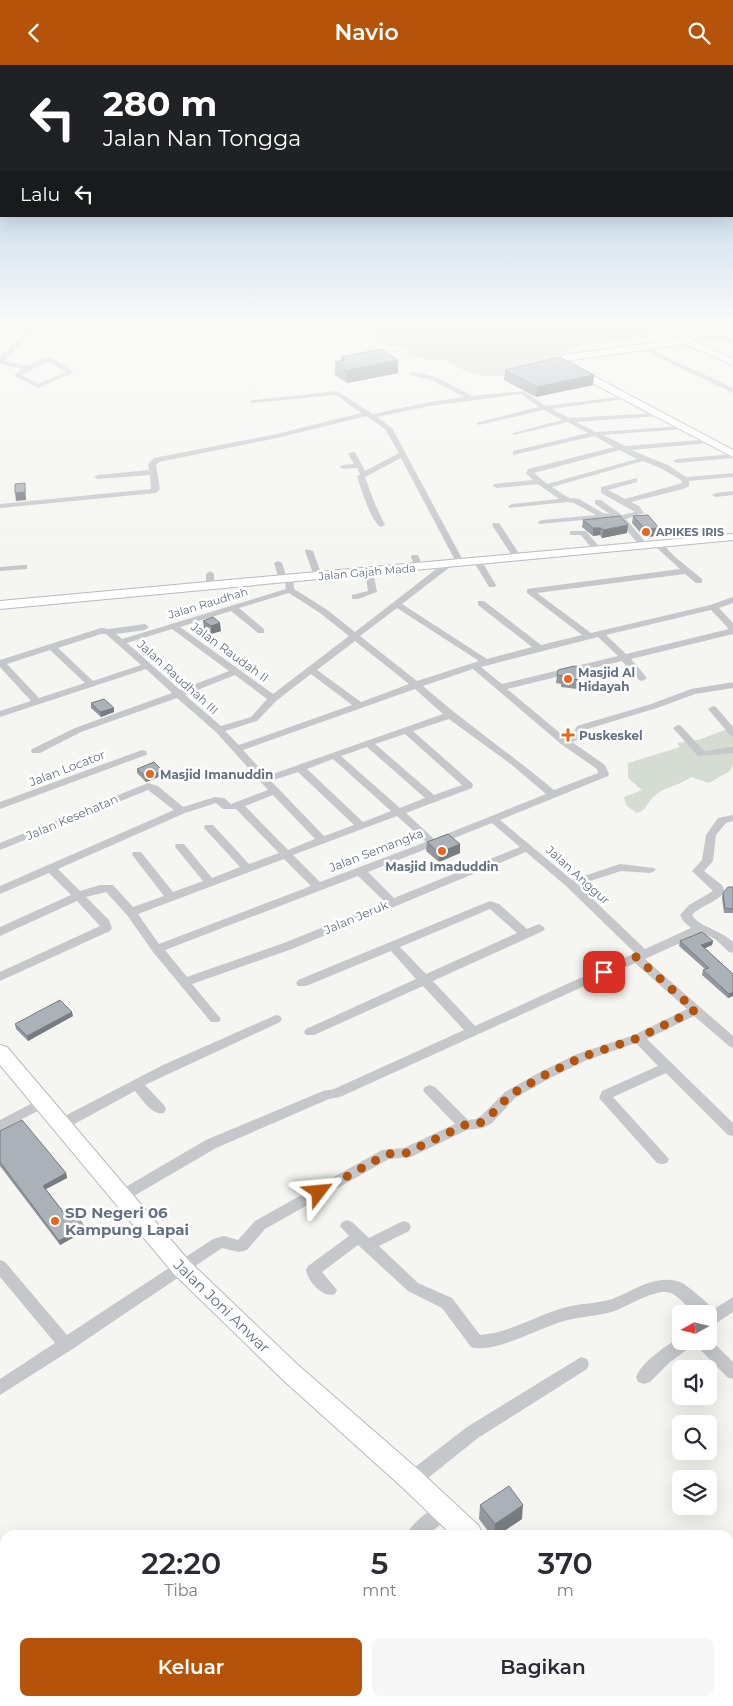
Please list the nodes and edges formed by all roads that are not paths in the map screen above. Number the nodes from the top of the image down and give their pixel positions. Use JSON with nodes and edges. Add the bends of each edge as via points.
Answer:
{"nodes":[{"id":1,"x":276,"y":400,"type":"edge"},
{"id":2,"x":347,"y":400,"type":"edge"},
{"id":3,"x":460,"y":400,"type":"edge"},
{"id":4,"x":532,"y":400,"type":"edge"},
{"id":5,"x":605,"y":400,"type":"edge"},
{"id":6,"x":629,"y":400,"type":"edge"},
{"id":7,"x":253,"y":402,"type":"dead end"},
{"id":8,"x":545,"y":408,"type":"junction"},
{"id":9,"x":658,"y":414,"type":"junction"},
{"id":10,"x":371,"y":415,"type":"junction"},
{"id":11,"x":569,"y":421,"type":"junction"},
{"id":12,"x":479,"y":423,"type":"dead end"},
{"id":13,"x":683,"y":427,"type":"junction"},
{"id":14,"x":515,"y":434,"type":"dead end"},
{"id":15,"x":594,"y":434,"type":"junction"},
{"id":16,"x":710,"y":441,"type":"junction"},
{"id":17,"x":623,"y":447,"type":"junction"},
{"id":18,"x":516,"y":453,"type":"dead end"},
{"id":19,"x":352,"y":454,"type":"dead end"},
{"id":20,"x":403,"y":454,"type":"junction"},
{"id":21,"x":733,"y":455,"type":"edge"},
{"id":22,"x":643,"y":459,"type":"junction"},
{"id":23,"x":677,"y":461,"type":"dead end"},
{"id":24,"x":358,"y":466,"type":"junction"},
{"id":25,"x":343,"y":467,"type":"dead end"},
{"id":26,"x":153,"y":472,"type":"junction"},
{"id":27,"x":363,"y":473,"type":"junction"},
{"id":28,"x":733,"y":475,"type":"edge"},
{"id":29,"x":98,"y":477,"type":"dead end"},
{"id":30,"x":685,"y":479,"type":"junction"},
{"id":31,"x":634,"y":480,"type":"dead end"},
{"id":32,"x":543,"y":484,"type":"junction"},
{"id":33,"x":497,"y":486,"type":"dead end"},
{"id":34,"x":733,"y":493,"type":"edge"},
{"id":35,"x":716,"y":495,"type":"dead end"},
{"id":36,"x":567,"y":500,"type":"junction"},
{"id":37,"x":598,"y":502,"type":"dead end"},
{"id":38,"x":624,"y":502,"type":"junction"},
{"id":39,"x":0,"y":506,"type":"edge"},
{"id":40,"x":512,"y":506,"type":"dead end"},
{"id":41,"x":606,"y":516,"type":"junction"},
{"id":42,"x":621,"y":517,"type":"junction"},
{"id":43,"x":542,"y":522,"type":"dead end"},
{"id":44,"x":381,"y":525,"type":"dead end"},
{"id":45,"x":496,"y":525,"type":"dead end"},
{"id":46,"x":573,"y":533,"type":"dead end"},
{"id":47,"x":731,"y":539,"type":"edge"},
{"id":48,"x":658,"y":544,"type":"junction"},
{"id":49,"x":644,"y":545,"type":"junction"},
{"id":50,"x":597,"y":549,"type":"junction"},
{"id":51,"x":309,"y":551,"type":"dead end"},
{"id":52,"x":518,"y":558,"type":"junction"},
{"id":53,"x":478,"y":562,"type":"junction"},
{"id":54,"x":278,"y":563,"type":"dead end"},
{"id":55,"x":461,"y":563,"type":"junction"},
{"id":56,"x":447,"y":565,"type":"junction"},
{"id":57,"x":24,"y":567,"type":"dead end"},
{"id":58,"x":0,"y":569,"type":"edge"},
{"id":59,"x":369,"y":571,"type":"junction"},
{"id":60,"x":686,"y":571,"type":"junction"},
{"id":61,"x":318,"y":576,"type":"junction"},
{"id":62,"x":699,"y":581,"type":"dead end"},
{"id":63,"x":287,"y":582,"type":"junction"},
{"id":64,"x":492,"y":585,"type":"dead end"},
{"id":65,"x":355,"y":597,"type":"dead end"},
{"id":66,"x":733,"y":600,"type":"edge"},
{"id":67,"x":481,"y":603,"type":"dead end"},
{"id":68,"x":398,"y":604,"type":"junction"},
{"id":69,"x":0,"y":605,"type":"edge"},
{"id":70,"x":713,"y":607,"type":"junction"},
{"id":71,"x":233,"y":608,"type":"junction"},
{"id":72,"x":173,"y":626,"type":"junction"},
{"id":73,"x":145,"y":627,"type":"dead end"},
{"id":74,"x":733,"y":629,"type":"edge"},
{"id":75,"x":262,"y":631,"type":"dead end"},
{"id":76,"x":109,"y":632,"type":"junction"},
{"id":77,"x":600,"y":634,"type":"junction"},
{"id":78,"x":354,"y":637,"type":"junction"},
{"id":79,"x":590,"y":637,"type":"junction"},
{"id":80,"x":121,"y":643,"type":"junction"},
{"id":81,"x":52,"y":647,"type":"junction"},
{"id":82,"x":538,"y":648,"type":"junction"},
{"id":83,"x":624,"y":657,"type":"junction"},
{"id":84,"x":486,"y":662,"type":"junction"},
{"id":85,"x":1,"y":663,"type":"edge"},
{"id":86,"x":147,"y":666,"type":"junction"},
{"id":87,"x":475,"y":666,"type":"junction"},
{"id":88,"x":312,"y":671,"type":"junction"},
{"id":89,"x":235,"y":672,"type":"junction"},
{"id":90,"x":642,"y":678,"type":"dead end"},
{"id":91,"x":91,"y":684,"type":"junction"},
{"id":92,"x":416,"y":685,"type":"junction"},
{"id":93,"x":733,"y":685,"type":"edge"},
{"id":94,"x":502,"y":687,"type":"junction"},
{"id":95,"x":179,"y":694,"type":"junction"},
{"id":96,"x":273,"y":699,"type":"junction"},
{"id":97,"x":38,"y":702,"type":"junction"},
{"id":98,"x":359,"y":705,"type":"junction"},
{"id":99,"x":713,"y":709,"type":"dead end"},
{"id":100,"x":0,"y":714,"type":"edge"},
{"id":101,"x":450,"y":715,"type":"junction"},
{"id":102,"x":678,"y":728,"type":"dead end"},
{"id":103,"x":219,"y":730,"type":"junction"},
{"id":104,"x":406,"y":730,"type":"junction"},
{"id":105,"x":733,"y":733,"type":"edge"},
{"id":106,"x":565,"y":742,"type":"junction"},
{"id":107,"x":368,"y":743,"type":"junction"},
{"id":108,"x":238,"y":749,"type":"junction"},
{"id":109,"x":733,"y":750,"type":"edge"},
{"id":110,"x":36,"y":751,"type":"dead end"},
{"id":111,"x":142,"y":753,"type":"dead end"},
{"id":112,"x":334,"y":755,"type":"junction"},
{"id":113,"x":298,"y":767,"type":"junction"},
{"id":114,"x":264,"y":780,"type":"junction"},
{"id":115,"x":274,"y":791,"type":"junction"},
{"id":116,"x":553,"y":795,"type":"junction"},
{"id":117,"x":432,"y":799,"type":"junction"},
{"id":118,"x":238,"y":805,"type":"junction"},
{"id":119,"x":0,"y":807,"type":"edge"},
{"id":120,"x":181,"y":811,"type":"junction"},
{"id":121,"x":400,"y":812,"type":"junction"},
{"id":122,"x":733,"y":818,"type":"edge"},
{"id":123,"x":493,"y":819,"type":"junction"},
{"id":124,"x":361,"y":826,"type":"junction"},
{"id":125,"x":210,"y":827,"type":"dead end"},
{"id":126,"x":323,"y":841,"type":"junction"},
{"id":127,"x":433,"y":843,"type":"junction"},
{"id":128,"x":180,"y":846,"type":"dead end"},
{"id":129,"x":0,"y":847,"type":"edge"},
{"id":130,"x":527,"y":848,"type":"junction"},
{"id":131,"x":137,"y":854,"type":"dead end"},
{"id":132,"x":285,"y":854,"type":"junction"},
{"id":133,"x":246,"y":867,"type":"junction"},
{"id":134,"x":51,"y":868,"type":"junction"},
{"id":135,"x":650,"y":870,"type":"dead end"},
{"id":136,"x":360,"y":871,"type":"junction"},
{"id":137,"x":210,"y":882,"type":"junction"},
{"id":138,"x":570,"y":884,"type":"junction"},
{"id":139,"x":318,"y":887,"type":"junction"},
{"id":140,"x":0,"y":890,"type":"edge"},
{"id":141,"x":78,"y":897,"type":"junction"},
{"id":142,"x":171,"y":897,"type":"junction"},
{"id":143,"x":391,"y":902,"type":"junction"},
{"id":144,"x":132,"y":912,"type":"junction"},
{"id":145,"x":539,"y":928,"type":"dead end"},
{"id":146,"x":700,"y":929,"type":"junction"},
{"id":147,"x":0,"y":932,"type":"edge"},
{"id":148,"x":525,"y":934,"type":"junction"},
{"id":149,"x":392,"y":945,"type":"junction"},
{"id":150,"x":157,"y":949,"type":"junction"},
{"id":151,"x":733,"y":949,"type":"edge"},
{"id":152,"x":639,"y":955,"type":"junction"},
{"id":153,"x":0,"y":977,"type":"edge"},
{"id":154,"x":424,"y":979,"type":"junction"},
{"id":155,"x":184,"y":982,"type":"junction"},
{"id":156,"x":302,"y":983,"type":"dead end"},
{"id":157,"x":695,"y":1010,"type":"junction"},
{"id":158,"x":214,"y":1019,"type":"dead end"},
{"id":159,"x":276,"y":1019,"type":"dead end"},
{"id":160,"x":472,"y":1031,"type":"junction"},
{"id":161,"x":310,"y":1032,"type":"dead end"},
{"id":162,"x":638,"y":1038,"type":"junction"},
{"id":163,"x":733,"y":1043,"type":"edge"},
{"id":164,"x":0,"y":1052,"type":"edge"},
{"id":165,"x":667,"y":1067,"type":"junction"},
{"id":166,"x":136,"y":1084,"type":"junction"},
{"id":167,"x":430,"y":1089,"type":"dead end"},
{"id":168,"x":42,"y":1103,"type":"junction"},
{"id":169,"x":159,"y":1109,"type":"dead end"},
{"id":170,"x":62,"y":1124,"type":"junction"},
{"id":171,"x":465,"y":1125,"type":"junction"},
{"id":172,"x":0,"y":1126,"type":"edge"},
{"id":173,"x":733,"y":1131,"type":"edge"},
{"id":174,"x":662,"y":1159,"type":"dead end"},
{"id":175,"x":122,"y":1197,"type":"junction"},
{"id":176,"x":347,"y":1226,"type":"dead end"},
{"id":177,"x":404,"y":1227,"type":"dead end"},
{"id":178,"x":363,"y":1241,"type":"junction"},
{"id":179,"x":0,"y":1266,"type":"edge"},
{"id":180,"x":181,"y":1267,"type":"junction"},
{"id":181,"x":330,"y":1289,"type":"dead end"},
{"id":182,"x":733,"y":1303,"type":"edge"},
{"id":183,"x":697,"y":1305,"type":"edge"},
{"id":184,"x":718,"y":1311,"type":"edge"},
{"id":185,"x":66,"y":1345,"type":"junction"},
{"id":186,"x":674,"y":1350,"type":"edge"},
{"id":187,"x":710,"y":1350,"type":"edge"},
{"id":188,"x":581,"y":1364,"type":"dead end"},
{"id":189,"x":733,"y":1372,"type":"edge"},
{"id":190,"x":644,"y":1377,"type":"dead end"},
{"id":191,"x":0,"y":1388,"type":"edge"},
{"id":192,"x":412,"y":1480,"type":"junction"},
{"id":193,"x":443,"y":1511,"type":"junction"},
{"id":194,"x":421,"y":1530,"type":"edge"},
{"id":195,"x":464,"y":1530,"type":"edge"}],
"edges":[{"from":1,"to":7,"type":"street"},
{"from":2,"to":10,"type":"street"},
{"from":3,"to":10,"type":"street"},
{"from":4,"to":8,"type":"street"},
{"from":5,"to":8,"type":"street"},
{"from":6,"to":9,"type":"main road"},
{"from":8,"to":11,"type":"street"},
{"from":8,"to":12,"type":"street"},
{"from":9,"to":11,"type":"street"},
{"from":9,"to":13,"type":"street"},
{"from":10,"to":20,"type":"street","via":[[391,431]]},
{"from":10,"to":26,"type":"street","via":[[157,460],[152,464]]},
{"from":11,"to":14,"type":"street"},
{"from":11,"to":15,"type":"street"},
{"from":13,"to":15,"type":"street"},
{"from":13,"to":16,"type":"street"},
{"from":15,"to":17,"type":"street"},
{"from":15,"to":18,"type":"street"},
{"from":16,"to":17,"type":"street"},
{"from":16,"to":21,"type":"street"},
{"from":17,"to":22,"type":"street"},
{"from":17,"to":32,"type":"street","via":[[531,471]]},
{"from":19,"to":24,"type":"street"},
{"from":20,"to":27,"type":"street"},
{"from":20,"to":55,"type":"street"},
{"from":21,"to":23,"type":"street"},
{"from":22,"to":30,"type":"street"},
{"from":22,"to":32,"type":"street"},
{"from":24,"to":25,"type":"street"},
{"from":24,"to":27,"type":"street"},
{"from":26,"to":29,"type":"street"},
{"from":26,"to":39,"type":"street","via":[[156,489],[153,491],[39,498]]},
{"from":27,"to":44,"type":"street","via":[[361,478]]},
{"from":28,"to":30,"type":"street"},
{"from":30,"to":38,"type":"street","via":[[686,485]]},
{"from":31,"to":38,"type":"street","via":[[604,489]]},
{"from":32,"to":33,"type":"street"},
{"from":32,"to":36,"type":"street"},
{"from":34,"to":35,"type":"street"},
{"from":36,"to":40,"type":"street"},
{"from":36,"to":41,"type":"street"},
{"from":37,"to":42,"type":"street"},
{"from":38,"to":42,"type":"street","via":[[640,513]]},
{"from":41,"to":42,"type":"street"},
{"from":41,"to":43,"type":"street"},
{"from":42,"to":49,"type":"street"},
{"from":45,"to":52,"type":"street"},
{"from":46,"to":50,"type":"street","via":[[583,533]]},
{"from":47,"to":48,"type":"main road","name":"Jalan Gajah Mada"},
{"from":48,"to":49,"type":"main road","name":"Jalan Gajah Mada"},
{"from":48,"to":60,"type":"street"},
{"from":49,"to":50,"type":"main road","name":"Jalan Gajah Mada"},
{"from":50,"to":52,"type":"main road","name":"Jalan Gajah Mada"},
{"from":51,"to":61,"type":"street"},
{"from":52,"to":53,"type":"main road","name":"Jalan Gajah Mada"},
{"from":53,"to":55,"type":"main road","name":"Jalan Gajah Mada"},
{"from":53,"to":64,"type":"street"},
{"from":54,"to":63,"type":"street"},
{"from":55,"to":56,"type":"main road","name":"Jalan Gajah Mada"},
{"from":56,"to":59,"type":"main road","name":"Jalan Gajah Mada","via":[[417,562]]},
{"from":56,"to":68,"type":"street"},
{"from":57,"to":58,"type":"street"},
{"from":59,"to":61,"type":"main road","name":"Jalan Gajah Mada"},
{"from":59,"to":65,"type":"street","via":[[374,591]]},
{"from":60,"to":62,"type":"street"},
{"from":60,"to":79,"type":"street","via":[[530,591]]},
{"from":61,"to":63,"type":"main road","name":"Jalan Gajah Mada"},
{"from":63,"to":69,"type":"main road","name":"Jalan Gajah Mada","via":[[210,580]]},
{"from":63,"to":71,"type":"street","name":"Jalan Raudhah"},
{"from":63,"to":78,"type":"street"},
{"from":66,"to":70,"type":"street"},
{"from":67,"to":82,"type":"street"},
{"from":68,"to":78,"type":"street"},
{"from":68,"to":84,"type":"street"},
{"from":70,"to":74,"type":"street"},
{"from":70,"to":77,"type":"street"},
{"from":71,"to":72,"type":"street","name":"Jalan Raudhah"},
{"from":71,"to":75,"type":"street"},
{"from":72,"to":80,"type":"street","name":"Jalan Raudhah"},
{"from":72,"to":89,"type":"street","name":"Jalan Raudah II"},
{"from":73,"to":76,"type":"street"},
{"from":74,"to":83,"type":"street"},
{"from":76,"to":80,"type":"street","name":"Jalan Raudhah III"},
{"from":76,"to":81,"type":"street","via":[[101,631]]},
{"from":77,"to":79,"type":"street"},
{"from":77,"to":83,"type":"street"},
{"from":78,"to":88,"type":"street"},
{"from":78,"to":92,"type":"street"},
{"from":79,"to":82,"type":"street"},
{"from":80,"to":86,"type":"street","name":"Jalan Raudhah III"},
{"from":81,"to":85,"type":"street"},
{"from":81,"to":91,"type":"street"},
{"from":82,"to":84,"type":"street"},
{"from":83,"to":90,"type":"street"},
{"from":83,"to":94,"type":"street"},
{"from":84,"to":87,"type":"street"},
{"from":85,"to":97,"type":"street"},
{"from":86,"to":91,"type":"street"},
{"from":86,"to":95,"type":"street","name":"Jalan Raudhah III"},
{"from":87,"to":92,"type":"street"},
{"from":87,"to":94,"type":"street"},
{"from":88,"to":96,"type":"street"},
{"from":88,"to":98,"type":"street"},
{"from":89,"to":95,"type":"street"},
{"from":89,"to":96,"type":"street","name":"Jalan Raudah II"},
{"from":91,"to":97,"type":"street"},
{"from":92,"to":98,"type":"street"},
{"from":92,"to":101,"type":"street"},
{"from":93,"to":106,"type":"street","via":[[694,691],[580,728],[578,736]]},
{"from":94,"to":106,"type":"street"},
{"from":95,"to":103,"type":"street","name":"Jalan Raudhah III"},
{"from":95,"to":110,"type":"street","via":[[78,730]]},
{"from":96,"to":103,"type":"street","via":[[254,719]]},
{"from":97,"to":100,"type":"street"},
{"from":98,"to":108,"type":"street"},
{"from":99,"to":105,"type":"street"},
{"from":101,"to":104,"type":"street"},
{"from":101,"to":116,"type":"street","via":[[516,763]]},
{"from":102,"to":109,"type":"street","via":[[702,754]]},
{"from":103,"to":108,"type":"street","name":"Jalan Raudhah III"},
{"from":104,"to":107,"type":"street"},
{"from":104,"to":117,"type":"street","via":[[468,784]]},
{"from":106,"to":116,"type":"street","name":"Jalan Semangka","via":[[601,767],[604,774]]},
{"from":107,"to":112,"type":"street"},
{"from":107,"to":117,"type":"street"},
{"from":108,"to":114,"type":"street","name":"Jalan Raudhah III"},
{"from":111,"to":119,"type":"street","name":"Jalan Locator"},
{"from":112,"to":113,"type":"street"},
{"from":112,"to":121,"type":"street"},
{"from":113,"to":114,"type":"street"},
{"from":113,"to":124,"type":"street"},
{"from":114,"to":115,"type":"street","name":"Jalan Raudhah III"},
{"from":115,"to":118,"type":"street"},
{"from":115,"to":126,"type":"street","name":"Jalan Raudhah III"},
{"from":116,"to":123,"type":"street","name":"Jalan Semangka"},
{"from":117,"to":121,"type":"street"},
{"from":118,"to":120,"type":"street","via":[[229,808],[215,800]]},
{"from":118,"to":132,"type":"street"},
{"from":120,"to":129,"type":"street","name":"Jalan Kesehatan","via":[[154,788],[144,786]]},
{"from":120,"to":134,"type":"street"},
{"from":121,"to":124,"type":"street"},
{"from":121,"to":127,"type":"street"},
{"from":122,"to":146,"type":"street","via":[[722,820],[711,835],[707,861],[698,871],[719,892],[697,904],[686,915]]},
{"from":123,"to":127,"type":"street","name":"Jalan Semangka"},
{"from":123,"to":130,"type":"street","name":"Jalan Anggur"},
{"from":124,"to":126,"type":"street"},
{"from":125,"to":133,"type":"street"},
{"from":126,"to":132,"type":"street"},
{"from":127,"to":136,"type":"street","name":"Jalan Semangka"},
{"from":128,"to":137,"type":"street"},
{"from":130,"to":138,"type":"street","name":"Jalan Anggur"},
{"from":130,"to":143,"type":"street","name":"Jalan Jeruk"},
{"from":131,"to":142,"type":"street"},
{"from":132,"to":133,"type":"street"},
{"from":132,"to":139,"type":"street"},
{"from":133,"to":137,"type":"street"},
{"from":134,"to":140,"type":"street"},
{"from":134,"to":141,"type":"street"},
{"from":135,"to":138,"type":"street","via":[[620,867]]},
{"from":136,"to":139,"type":"street","name":"Jalan Semangka"},
{"from":136,"to":143,"type":"street"},
{"from":137,"to":142,"type":"street"},
{"from":138,"to":152,"type":"street","name":"Jalan Anggur"},
{"from":139,"to":150,"type":"street","name":"Jalan Semangka"},
{"from":141,"to":144,"type":"street","via":[[109,888]]},
{"from":141,"to":147,"type":"street"},
{"from":141,"to":153,"type":"street","via":[[105,923],[106,928]]},
{"from":142,"to":144,"type":"street"},
{"from":143,"to":155,"type":"street","name":"Jalan Jeruk","via":[[288,946]]},
{"from":144,"to":150,"type":"street"},
{"from":145,"to":148,"type":"street"},
{"from":146,"to":151,"type":"street","via":[[718,935]]},
{"from":146,"to":152,"type":"street"},
{"from":148,"to":149,"type":"street","via":[[490,905]]},
{"from":148,"to":154,"type":"street"},
{"from":149,"to":154,"type":"street"},
{"from":149,"to":156,"type":"street"},
{"from":150,"to":155,"type":"street"},
{"from":152,"to":157,"type":"street","name":"Jalan Anggur"},
{"from":152,"to":160,"type":"street"},
{"from":154,"to":160,"type":"street"},
{"from":154,"to":161,"type":"street"},
{"from":155,"to":158,"type":"street"},
{"from":157,"to":162,"type":"street"},
{"from":157,"to":163,"type":"street","name":"Jalan Anggur"},
{"from":159,"to":166,"type":"street","via":[[216,1044]]},
{"from":160,"to":175,"type":"street","via":[[335,1094],[328,1094],[211,1144]]},
{"from":162,"to":165,"type":"street"},
{"from":162,"to":171,"type":"street","via":[[566,1065],[510,1095],[487,1119]]},
{"from":164,"to":168,"type":"main road","name":"Jalan Joni Anwar"},
{"from":165,"to":173,"type":"street"},
{"from":165,"to":174,"type":"street","via":[[607,1094],[606,1098]]},
{"from":166,"to":169,"type":"street"},
{"from":166,"to":170,"type":"street"},
{"from":167,"to":171,"type":"street"},
{"from":168,"to":170,"type":"main road","name":"Jalan Joni Anwar"},
{"from":168,"to":172,"type":"street"},
{"from":170,"to":175,"type":"main road","name":"Jalan Joni Anwar"},
{"from":171,"to":180,"type":"street","via":[[406,1153],[387,1154],[260,1225],[242,1246],[220,1241]]},
{"from":175,"to":180,"type":"main road","name":"Jalan Joni Anwar"},
{"from":176,"to":178,"type":"street"},
{"from":177,"to":178,"type":"street"},
{"from":178,"to":181,"type":"street","via":[[313,1270]]},
{"from":178,"to":183,"type":"street","via":[[413,1287],[446,1303],[476,1343],[532,1328],[564,1314],[605,1307],[662,1286],[676,1287]]},
{"from":179,"to":185,"type":"street"},
{"from":180,"to":185,"type":"street"},
{"from":180,"to":192,"type":"main road","name":"Jalan Joni Anwar","via":[[290,1371]]},
{"from":182,"to":184,"type":"street"},
{"from":185,"to":191,"type":"street"},
{"from":186,"to":190,"type":"street"},
{"from":187,"to":189,"type":"street"},
{"from":188,"to":192,"type":"street","via":[[501,1414]]},
{"from":192,"to":193,"type":"main road","name":"Jalan Joni Anwar"},
{"from":193,"to":194,"type":"street"},
{"from":193,"to":195,"type":"main road","name":"Jalan Joni Anwar"}]}
